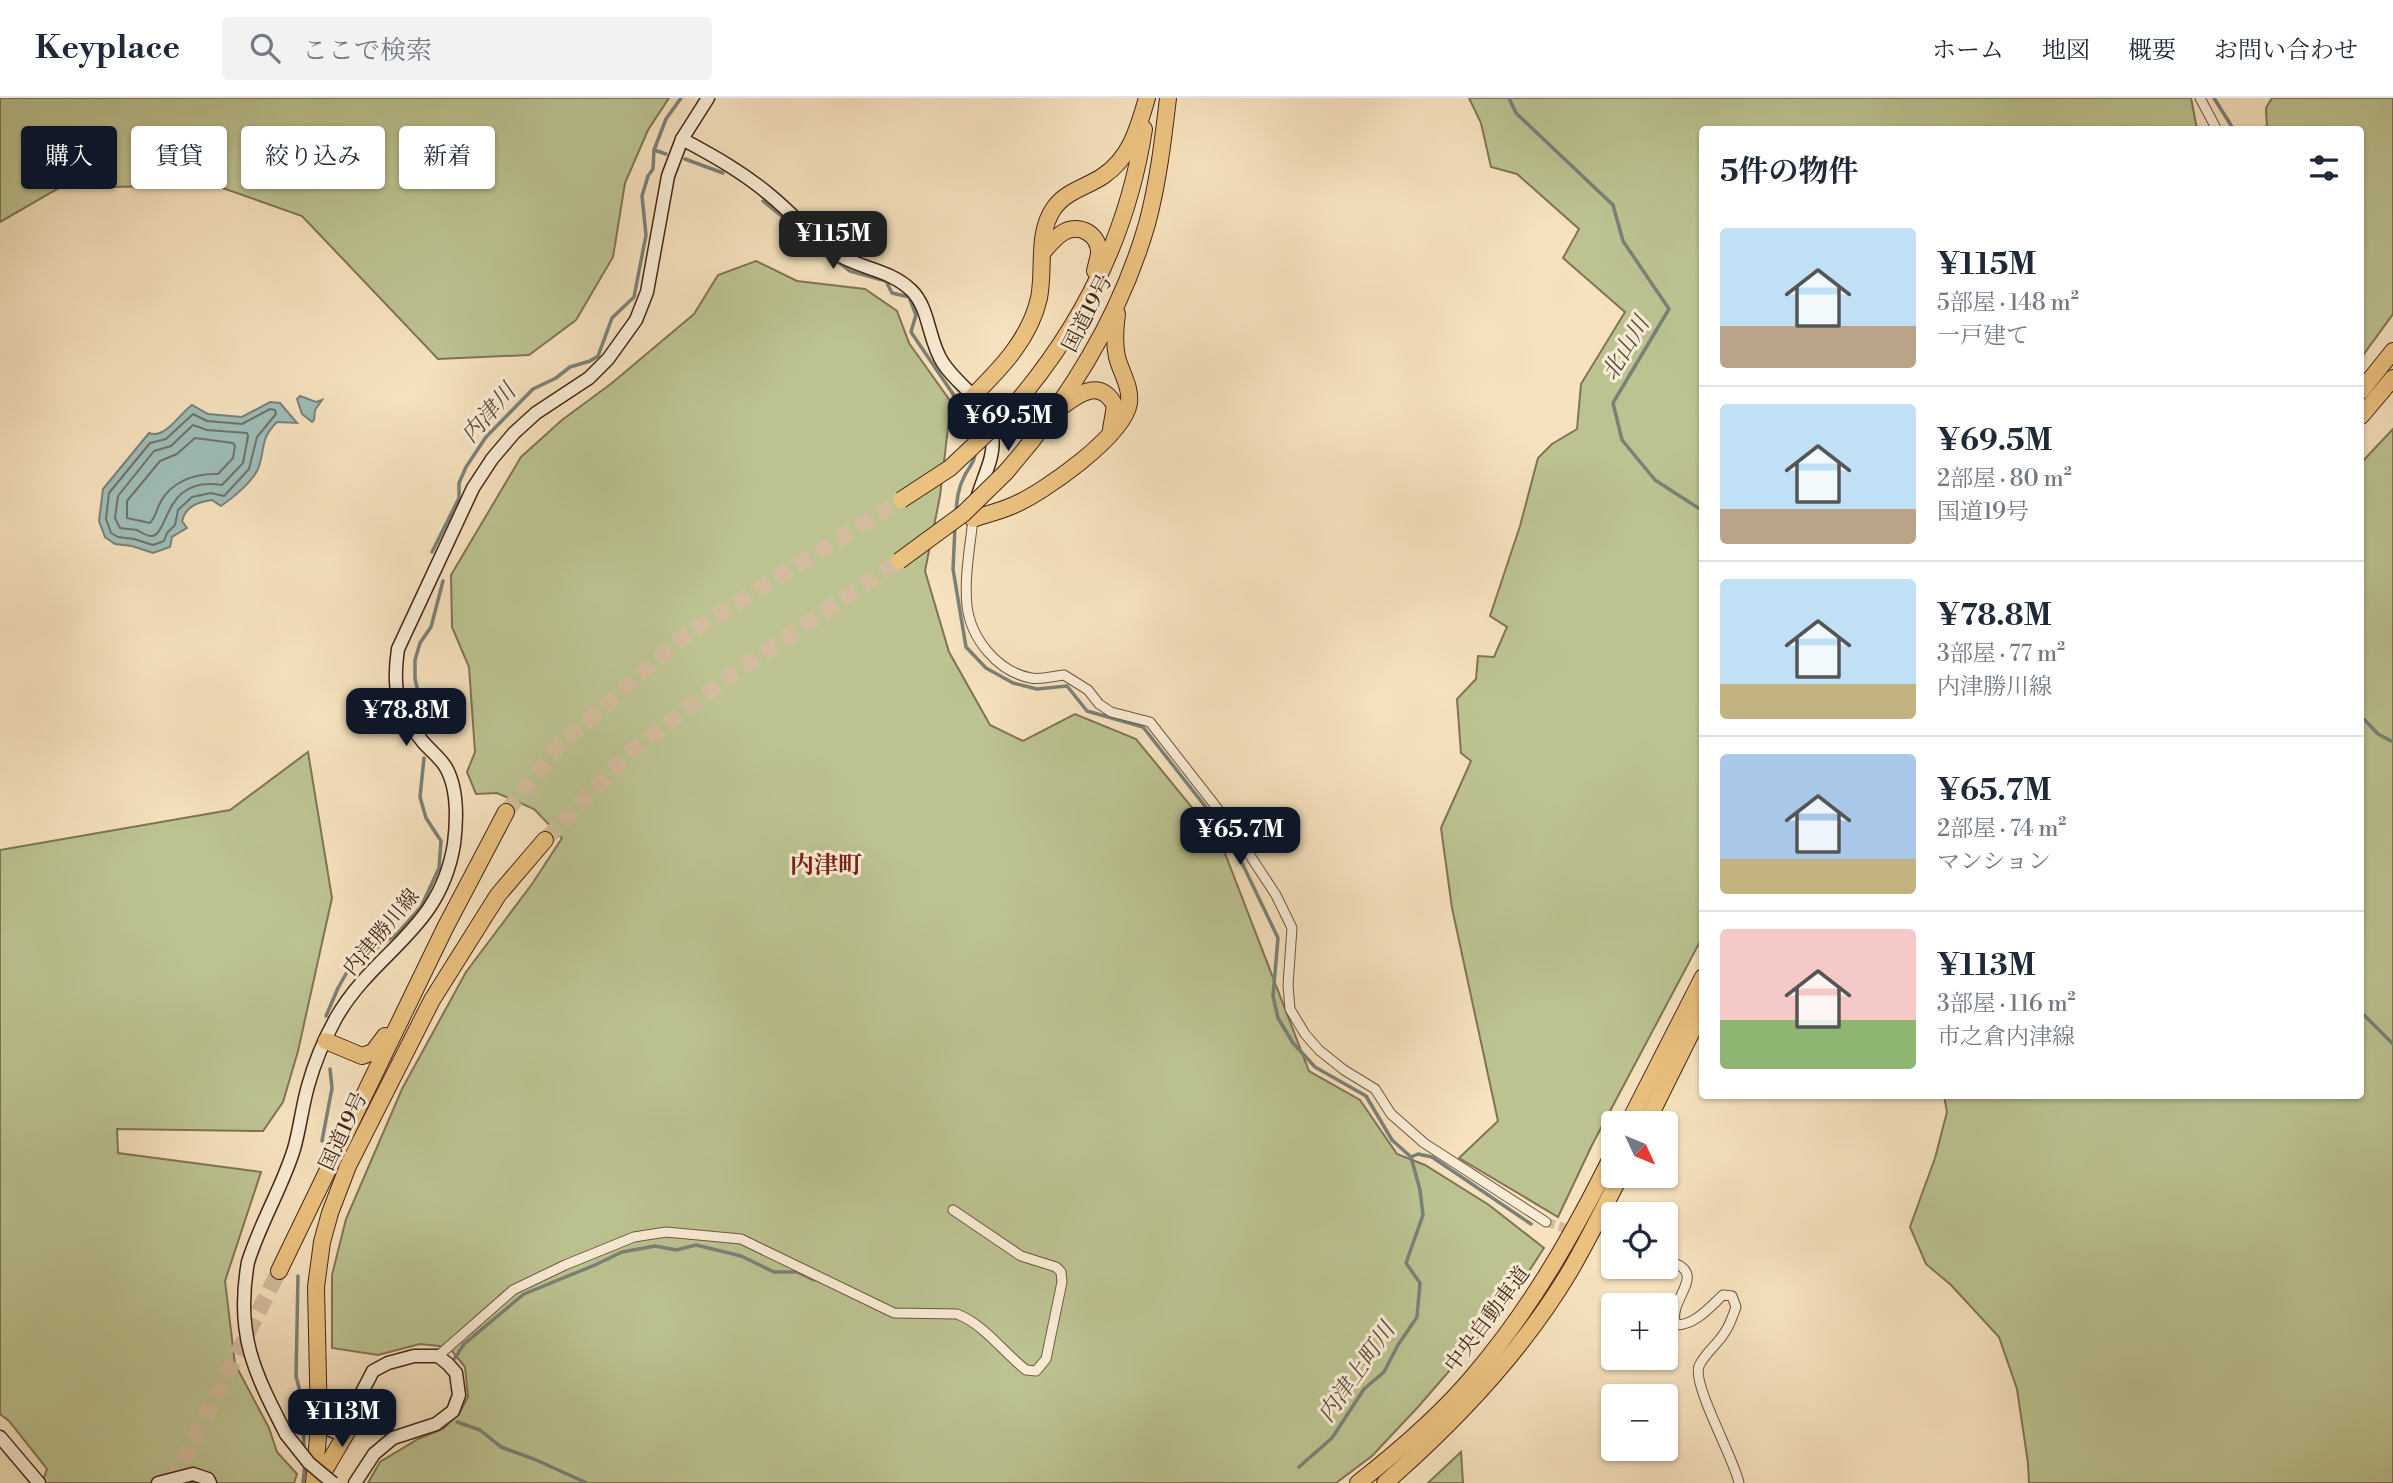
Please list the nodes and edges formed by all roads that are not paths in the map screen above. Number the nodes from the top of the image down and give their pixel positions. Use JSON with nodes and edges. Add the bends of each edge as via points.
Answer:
{"nodes":[{"id":1,"x":708,"y":98,"type":"edge"},
{"id":2,"x":1148,"y":98,"type":"edge"},
{"id":3,"x":1168,"y":98,"type":"edge"},
{"id":4,"x":2200,"y":98,"type":"edge"},
{"id":5,"x":2215,"y":126,"type":"edge"},
{"id":6,"x":682,"y":139,"type":"junction"},
{"id":7,"x":1043,"y":252,"type":"junction"},
{"id":8,"x":1087,"y":301,"type":"junction"},
{"id":9,"x":1118,"y":305,"type":"junction"},
{"id":10,"x":2393,"y":351,"type":"edge"},
{"id":11,"x":2393,"y":378,"type":"edge"},
{"id":12,"x":2364,"y":387,"type":"edge"},
{"id":13,"x":974,"y":395,"type":"junction"},
{"id":14,"x":1057,"y":410,"type":"junction"},
{"id":15,"x":2364,"y":412,"type":"edge"},
{"id":16,"x":1110,"y":435,"type":"junction"},
{"id":17,"x":901,"y":500,"type":"tunnel mouth"},
{"id":18,"x":973,"y":519,"type":"junction"},
{"id":19,"x":900,"y":562,"type":"tunnel mouth"},
{"id":20,"x":506,"y":812,"type":"tunnel mouth"},
{"id":21,"x":545,"y":840,"type":"tunnel mouth"},
{"id":22,"x":1699,"y":985,"type":"edge"},
{"id":23,"x":409,"y":1005,"type":"junction"},
{"id":24,"x":1699,"y":1017,"type":"edge"},
{"id":25,"x":326,"y":1041,"type":"junction"},
{"id":26,"x":362,"y":1056,"type":"junction"},
{"id":27,"x":1635,"y":1111,"type":"edge"},
{"id":28,"x":1652,"y":1111,"type":"edge"},
{"id":29,"x":346,"y":1133,"type":"junction"},
{"id":30,"x":1601,"y":1178,"type":"edge"},
{"id":31,"x":1614,"y":1188,"type":"edge"},
{"id":32,"x":953,"y":1210,"type":"dead end"},
{"id":33,"x":1546,"y":1222,"type":"tunnel mouth"},
{"id":34,"x":1678,"y":1263,"type":"edge"},
{"id":35,"x":279,"y":1271,"type":"tunnel mouth"},
{"id":36,"x":438,"y":1356,"type":"junction"},
{"id":37,"x":354,"y":1420,"type":"junction"},
{"id":38,"x":318,"y":1425,"type":"junction"},
{"id":39,"x":0,"y":1437,"type":"edge"},
{"id":40,"x":39,"y":1483,"type":"edge"},
{"id":41,"x":158,"y":1483,"type":"edge"},
{"id":42,"x":210,"y":1483,"type":"edge"},
{"id":43,"x":316,"y":1483,"type":"edge"},
{"id":44,"x":333,"y":1483,"type":"edge"},
{"id":45,"x":355,"y":1483,"type":"edge"},
{"id":46,"x":1358,"y":1483,"type":"edge"},
{"id":47,"x":1385,"y":1483,"type":"edge"},
{"id":48,"x":1739,"y":1483,"type":"edge"}],
"edges":[{"from":1,"to":6,"type":"main road","name":"内津勝川線"},
{"from":2,"to":7,"type":"highway","via":[[1134,140],[1119,163],[1054,208],[1043,237]]},
{"from":2,"to":8,"type":"highway","name":"国道19号","via":[[1124,215]]},
{"from":3,"to":9,"type":"highway","name":"国道19号","via":[[1147,223]]},
{"from":4,"to":5,"type":"street"},
{"from":6,"to":13,"type":"main road","via":[[740,171],[833,251],[855,265],[885,272],[912,290],[943,363]]},
{"from":6,"to":25,"type":"main road","name":"内津勝川線","via":[[667,176],[647,292],[636,320],[589,378],[536,413],[492,459],[473,488],[398,649],[396,696],[406,720],[453,784],[454,842],[435,901],[363,982]]},
{"from":7,"to":8,"type":"highway","via":[[1073,229],[1092,236],[1099,254]]},
{"from":7,"to":13,"type":"highway","via":[[1039,299],[1026,332]]},
{"from":8,"to":17,"type":"highway","name":"国道19号","bridge":true,"via":[[1035,383],[1003,418],[950,468]]},
{"from":9,"to":14,"type":"highway","name":"国道19号"},
{"from":9,"to":16,"type":"highway","via":[[1117,357],[1129,405]]},
{"from":10,"to":12,"type":"highway"},
{"from":11,"to":15,"type":"highway"},
{"from":13,"to":18,"type":"main road","via":[[993,438]]},
{"from":14,"to":16,"type":"highway","via":[[1081,392],[1106,394],[1115,406]]},
{"from":14,"to":19,"type":"highway","name":"国道19号","bridge":true,"via":[[1005,474],[963,514]]},
{"from":16,"to":18,"type":"highway","via":[[1047,488]]},
{"from":18,"to":33,"type":"street","via":[[967,603],[970,622],[991,657],[1013,673],[1034,679],[1064,675],[1111,712],[1150,722],[1228,822],[1276,895],[1292,928],[1290,1009],[1305,1034],[1327,1057],[1374,1089],[1391,1114],[1424,1143]]},
{"from":20,"to":23,"type":"highway","name":"国道19号"},
{"from":21,"to":38,"type":"highway","name":"国道19号","via":[[498,895],[432,1000],[348,1166],[322,1242],[316,1287]]},
{"from":22,"to":27,"type":"highway"},
{"from":23,"to":26,"type":"highway","via":[[397,1013],[378,1047]]},
{"from":23,"to":29,"type":"highway","name":"国道19号"},
{"from":24,"to":28,"type":"highway"},
{"from":25,"to":26,"type":"highway"},
{"from":25,"to":44,"type":"main road","name":"内津勝川線","bridge":true,"via":[[308,1084],[294,1149],[254,1243],[245,1281],[243,1325],[252,1359],[286,1434]]},
{"from":26,"to":29,"type":"highway","via":[[364,1079],[346,1119]]},
{"from":29,"to":35,"type":"highway","name":"国道19号"},
{"from":30,"to":46,"type":"highway","name":"中央自動車道","via":[[1522,1314],[1475,1375],[1429,1423]]},
{"from":31,"to":47,"type":"highway","name":"中央自動車道","via":[[1570,1272],[1515,1350],[1426,1448]]},
{"from":32,"to":36,"type":"street","via":[[1021,1256],[1062,1272],[1046,1359],[1036,1371],[1026,1370],[976,1324],[957,1314],[894,1313],[741,1239],[666,1232],[634,1237],[513,1290]]},
{"from":34,"to":48,"type":"street","via":[[1688,1277],[1675,1306],[1676,1325],[1693,1320],[1723,1295],[1732,1296],[1737,1307],[1698,1369],[1700,1389]]},
{"from":36,"to":37,"type":"main road","via":[[414,1356],[373,1371]]},
{"from":36,"to":45,"type":"main road","via":[[456,1373],[460,1395],[453,1411],[436,1424],[393,1438],[374,1454]]},
{"from":37,"to":38,"type":"main road","via":[[337,1433]]},
{"from":37,"to":43,"type":"highway"},
{"from":38,"to":43,"type":"highway","name":"国道19号"},
{"from":39,"to":40,"type":"main road"},
{"from":41,"to":42,"type":"main road","via":[[193,1474]]}]}
